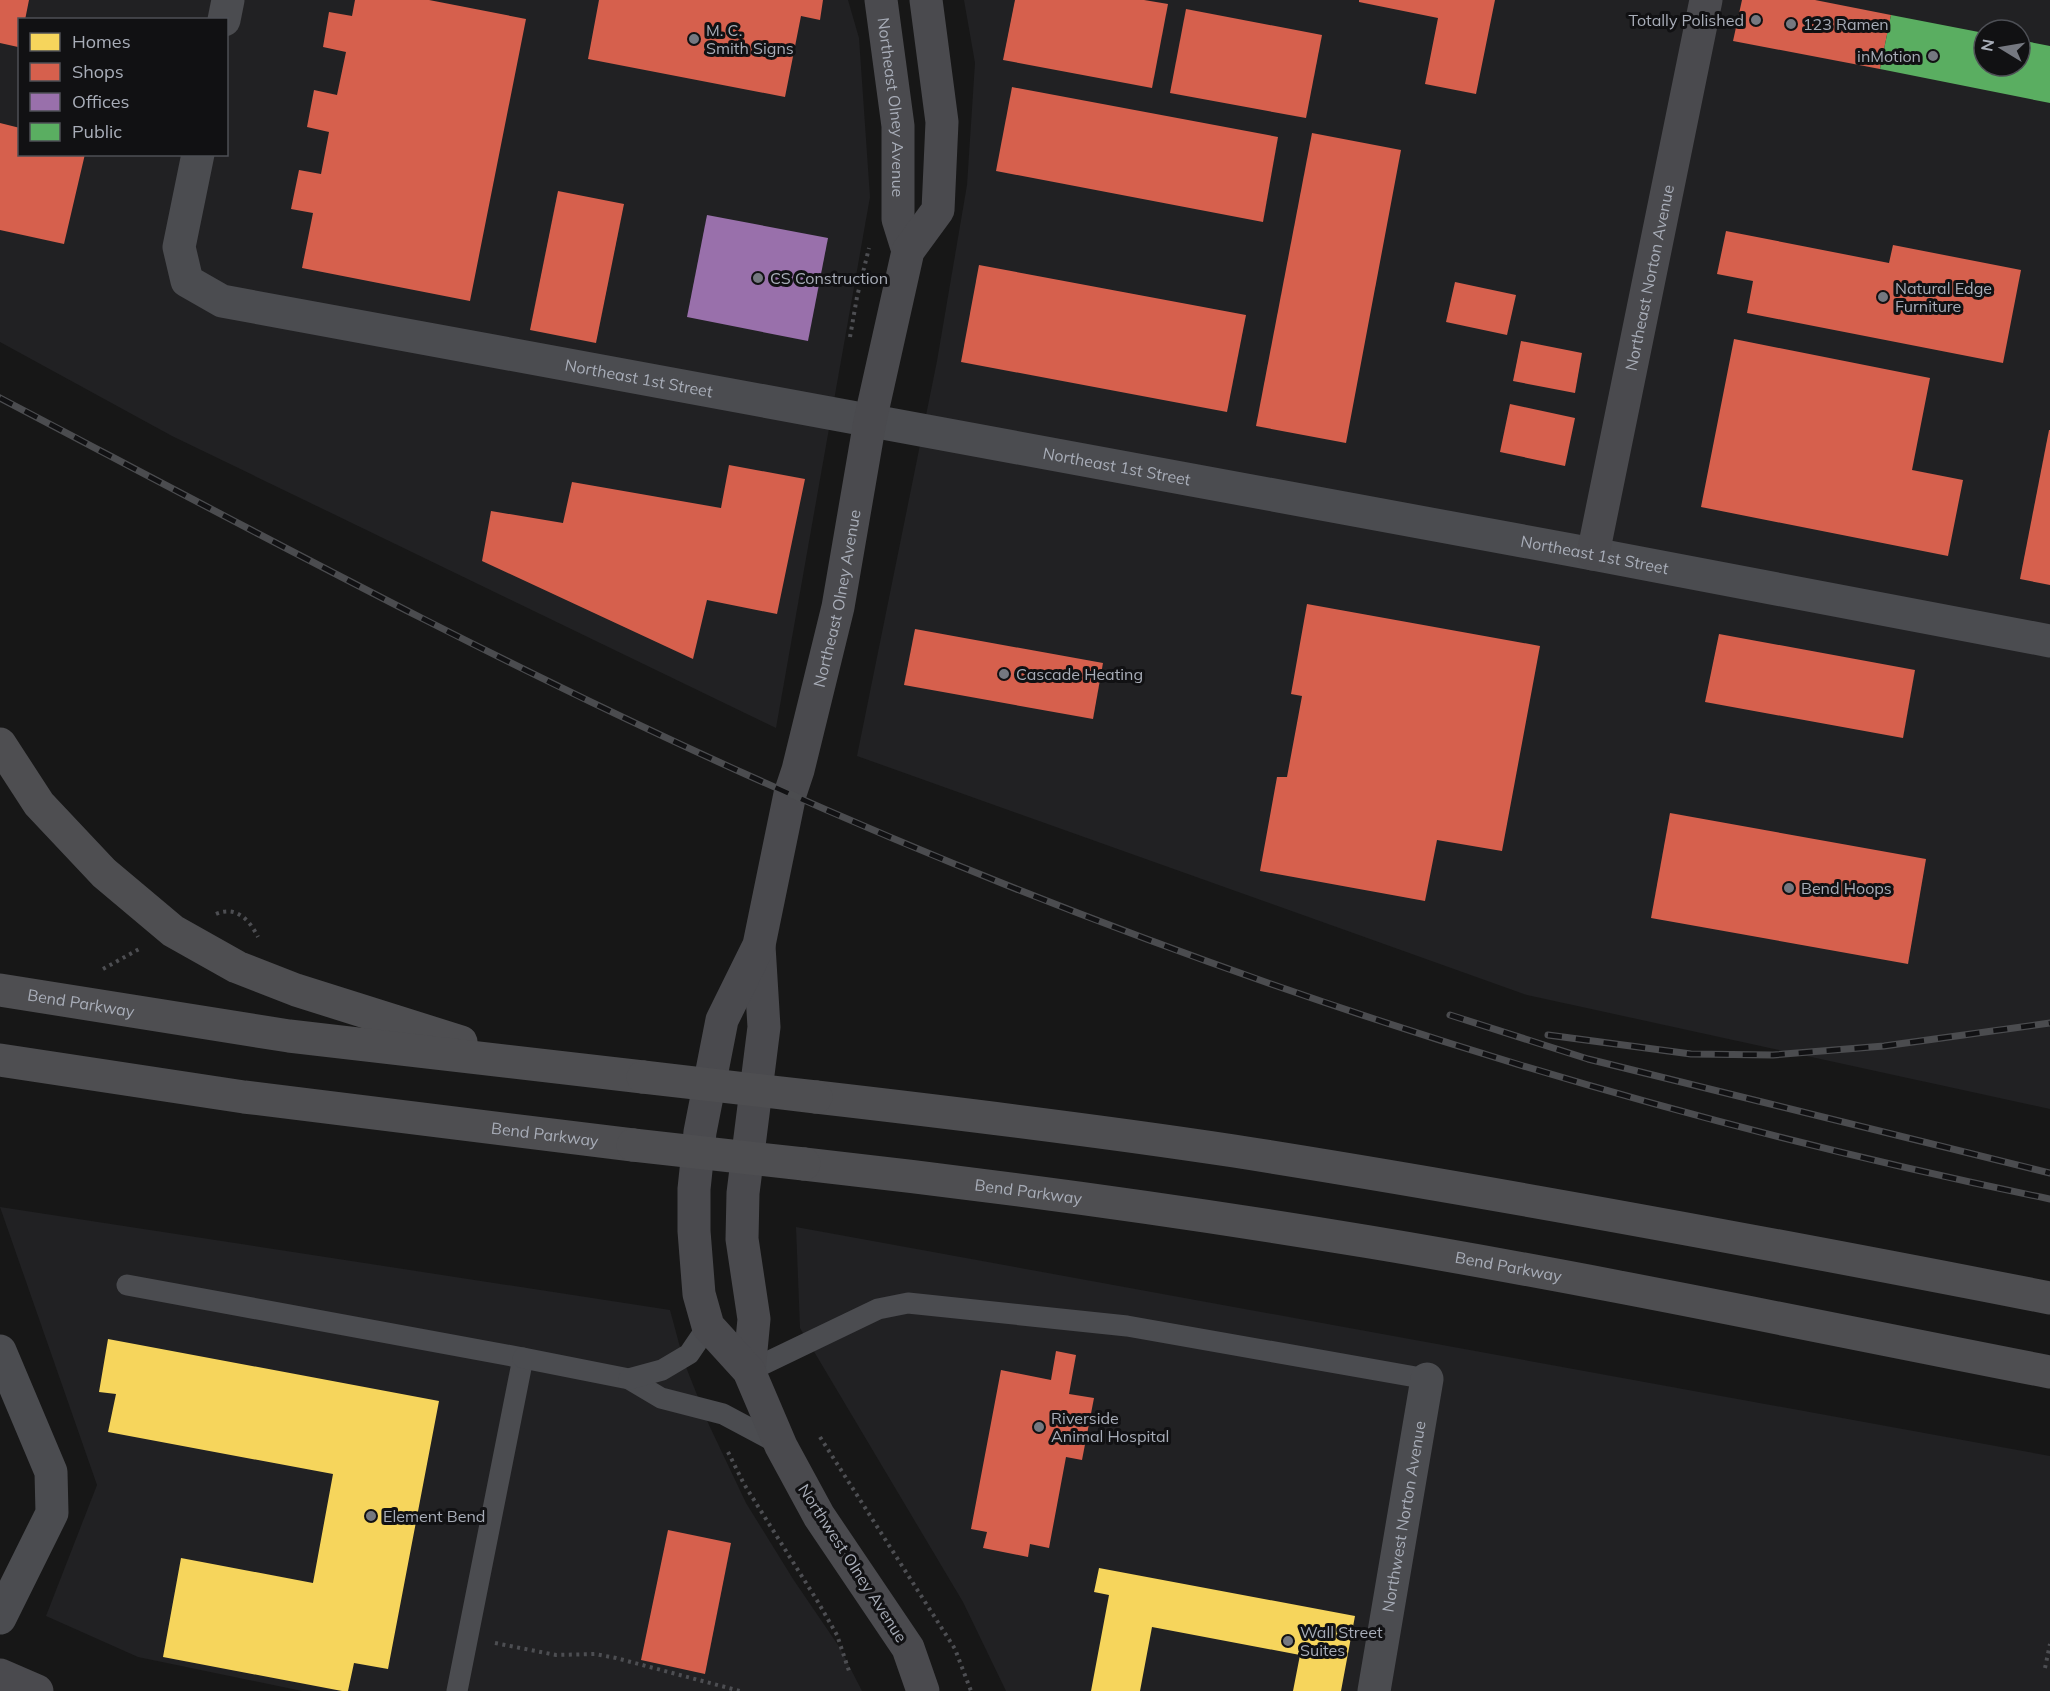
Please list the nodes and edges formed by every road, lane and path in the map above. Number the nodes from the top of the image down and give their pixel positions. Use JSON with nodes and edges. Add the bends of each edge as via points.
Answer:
{"nodes":[{"id":1,"x":228,"y":0,"type":"edge"},
{"id":2,"x":881,"y":0,"type":"edge"},
{"id":3,"x":926,"y":0,"type":"edge"},
{"id":4,"x":1706,"y":0,"type":"edge"},
{"id":5,"x":225,"y":18,"type":"edge"},
{"id":6,"x":198,"y":156,"type":"edge"},
{"id":7,"x":908,"y":251,"type":"junction"},
{"id":8,"x":870,"y":421,"type":"junction"},
{"id":9,"x":1593,"y":554,"type":"junction"},
{"id":10,"x":2050,"y":641,"type":"edge"},
{"id":11,"x":0,"y":744,"type":"edge"},
{"id":12,"x":173,"y":931,"type":"junction"},
{"id":13,"x":759,"y":945,"type":"junction"},
{"id":14,"x":99,"y":971,"type":"dead end"},
{"id":15,"x":0,"y":990,"type":"edge"},
{"id":16,"x":0,"y":1060,"type":"edge"},
{"id":17,"x":537,"y":1066,"type":"junction"},
{"id":18,"x":700,"y":1132,"type":"joint"},
{"id":19,"x":750,"y":1137,"type":"joint"},
{"id":20,"x":127,"y":1285,"type":"dead end"},
{"id":21,"x":2050,"y":1298,"type":"edge"},
{"id":22,"x":708,"y":1326,"type":"junction"},
{"id":23,"x":0,"y":1351,"type":"edge"},
{"id":24,"x":523,"y":1358,"type":"junction"},
{"id":25,"x":749,"y":1371,"type":"junction"},
{"id":26,"x":2050,"y":1372,"type":"edge"},
{"id":27,"x":629,"y":1379,"type":"junction"},
{"id":28,"x":1427,"y":1379,"type":"joint"},
{"id":29,"x":814,"y":1428,"type":"dead end"},
{"id":30,"x":781,"y":1446,"type":"junction"},
{"id":31,"x":0,"y":1617,"type":"edge"},
{"id":32,"x":467,"y":1641,"type":"junction"},
{"id":33,"x":2050,"y":1644,"type":"edge"},
{"id":34,"x":908,"y":1648,"type":"junction"},
{"id":35,"x":2045,"y":1668,"type":"dead end"},
{"id":36,"x":0,"y":1675,"type":"edge"},
{"id":37,"x":37,"y":1691,"type":"edge"},
{"id":38,"x":457,"y":1691,"type":"edge"},
{"id":39,"x":740,"y":1691,"type":"edge"},
{"id":40,"x":907,"y":1691,"type":"edge"},
{"id":41,"x":923,"y":1691,"type":"edge"},
{"id":42,"x":971,"y":1691,"type":"edge"},
{"id":43,"x":1374,"y":1691,"type":"edge"}],
"edges":[{"from":1,"to":5,"type":"street"},
{"from":2,"to":7,"type":"main road","name":"Northeast Olney Avenue","via":[[898,126],[898,219]]},
{"from":3,"to":7,"type":"main road","name":"Northeast Olney Avenue","via":[[942,122],[938,210]]},
{"from":4,"to":9,"type":"main road","name":"Northeast Norton Avenue"},
{"from":6,"to":8,"type":"street","name":"Northeast 1st Street","via":[[179,248],[187,281],[222,302]]},
{"from":7,"to":8,"type":"main road","name":"Northeast Olney Avenue"},
{"from":8,"to":9,"type":"street","name":"Northeast 1st Street"},
{"from":8,"to":13,"type":"main road","name":"Northeast Olney Avenue","via":[[838,607],[790,794]]},
{"from":9,"to":10,"type":"street","name":"Northeast 1st Street"},
{"from":11,"to":12,"type":"highway","via":[[39,804],[104,873]]},
{"from":12,"to":14,"type":"path"},
{"from":12,"to":17,"type":"highway","via":[[237,967],[296,990]]},
{"from":13,"to":18,"type":"main road","name":"Northeast Olney Avenue","via":[[722,1020]]},
{"from":13,"to":19,"type":"main road","name":"Northeast Olney Avenue","via":[[764,1027]]},
{"from":15,"to":17,"type":"highway","name":"Bend Parkway","via":[[289,1036]]},
{"from":16,"to":26,"type":"highway","name":"Bend Parkway","bridge":true,"via":[[277,1101],[1104,1202],[1370,1242]]},
{"from":17,"to":21,"type":"highway","name":"Bend Parkway","bridge":true,"via":[[935,1111],[1232,1151],[1558,1206]]},
{"from":18,"to":22,"type":"main road","name":"Northwest Olney Avenue","via":[[694,1231],[699,1294]]},
{"from":19,"to":25,"type":"main road","name":"Northwest Olney Avenue","via":[[742,1239],[754,1319]]},
{"from":20,"to":24,"type":"lane"},
{"from":22,"to":25,"type":"main road","name":"Northwest Olney Avenue"},
{"from":22,"to":27,"type":"lane","via":[[689,1354],[662,1370]]},
{"from":23,"to":31,"type":"street","via":[[51,1472],[51,1512]]},
{"from":24,"to":27,"type":"lane"},
{"from":24,"to":32,"type":"lane"},
{"from":25,"to":28,"type":"lane","via":[[878,1309],[908,1304],[1127,1326]]},
{"from":25,"to":30,"type":"main road","name":"Northwest Olney Avenue"},
{"from":27,"to":30,"type":"lane","via":[[661,1398],[723,1414]]},
{"from":28,"to":43,"type":"street","name":"Northwest Norton Avenue"},
{"from":29,"to":42,"type":"path","via":[[954,1649]]},
{"from":30,"to":34,"type":"main road","name":"Northwest Olney Avenue","via":[[819,1515]]},
{"from":32,"to":38,"type":"lane"},
{"from":32,"to":39,"type":"path","via":[[556,1655],[595,1654]]},
{"from":33,"to":35,"type":"path"},
{"from":34,"to":40,"type":"main road"},
{"from":34,"to":41,"type":"main road","name":"Northwest Olney Avenue"},
{"from":36,"to":37,"type":"main road"}]}
